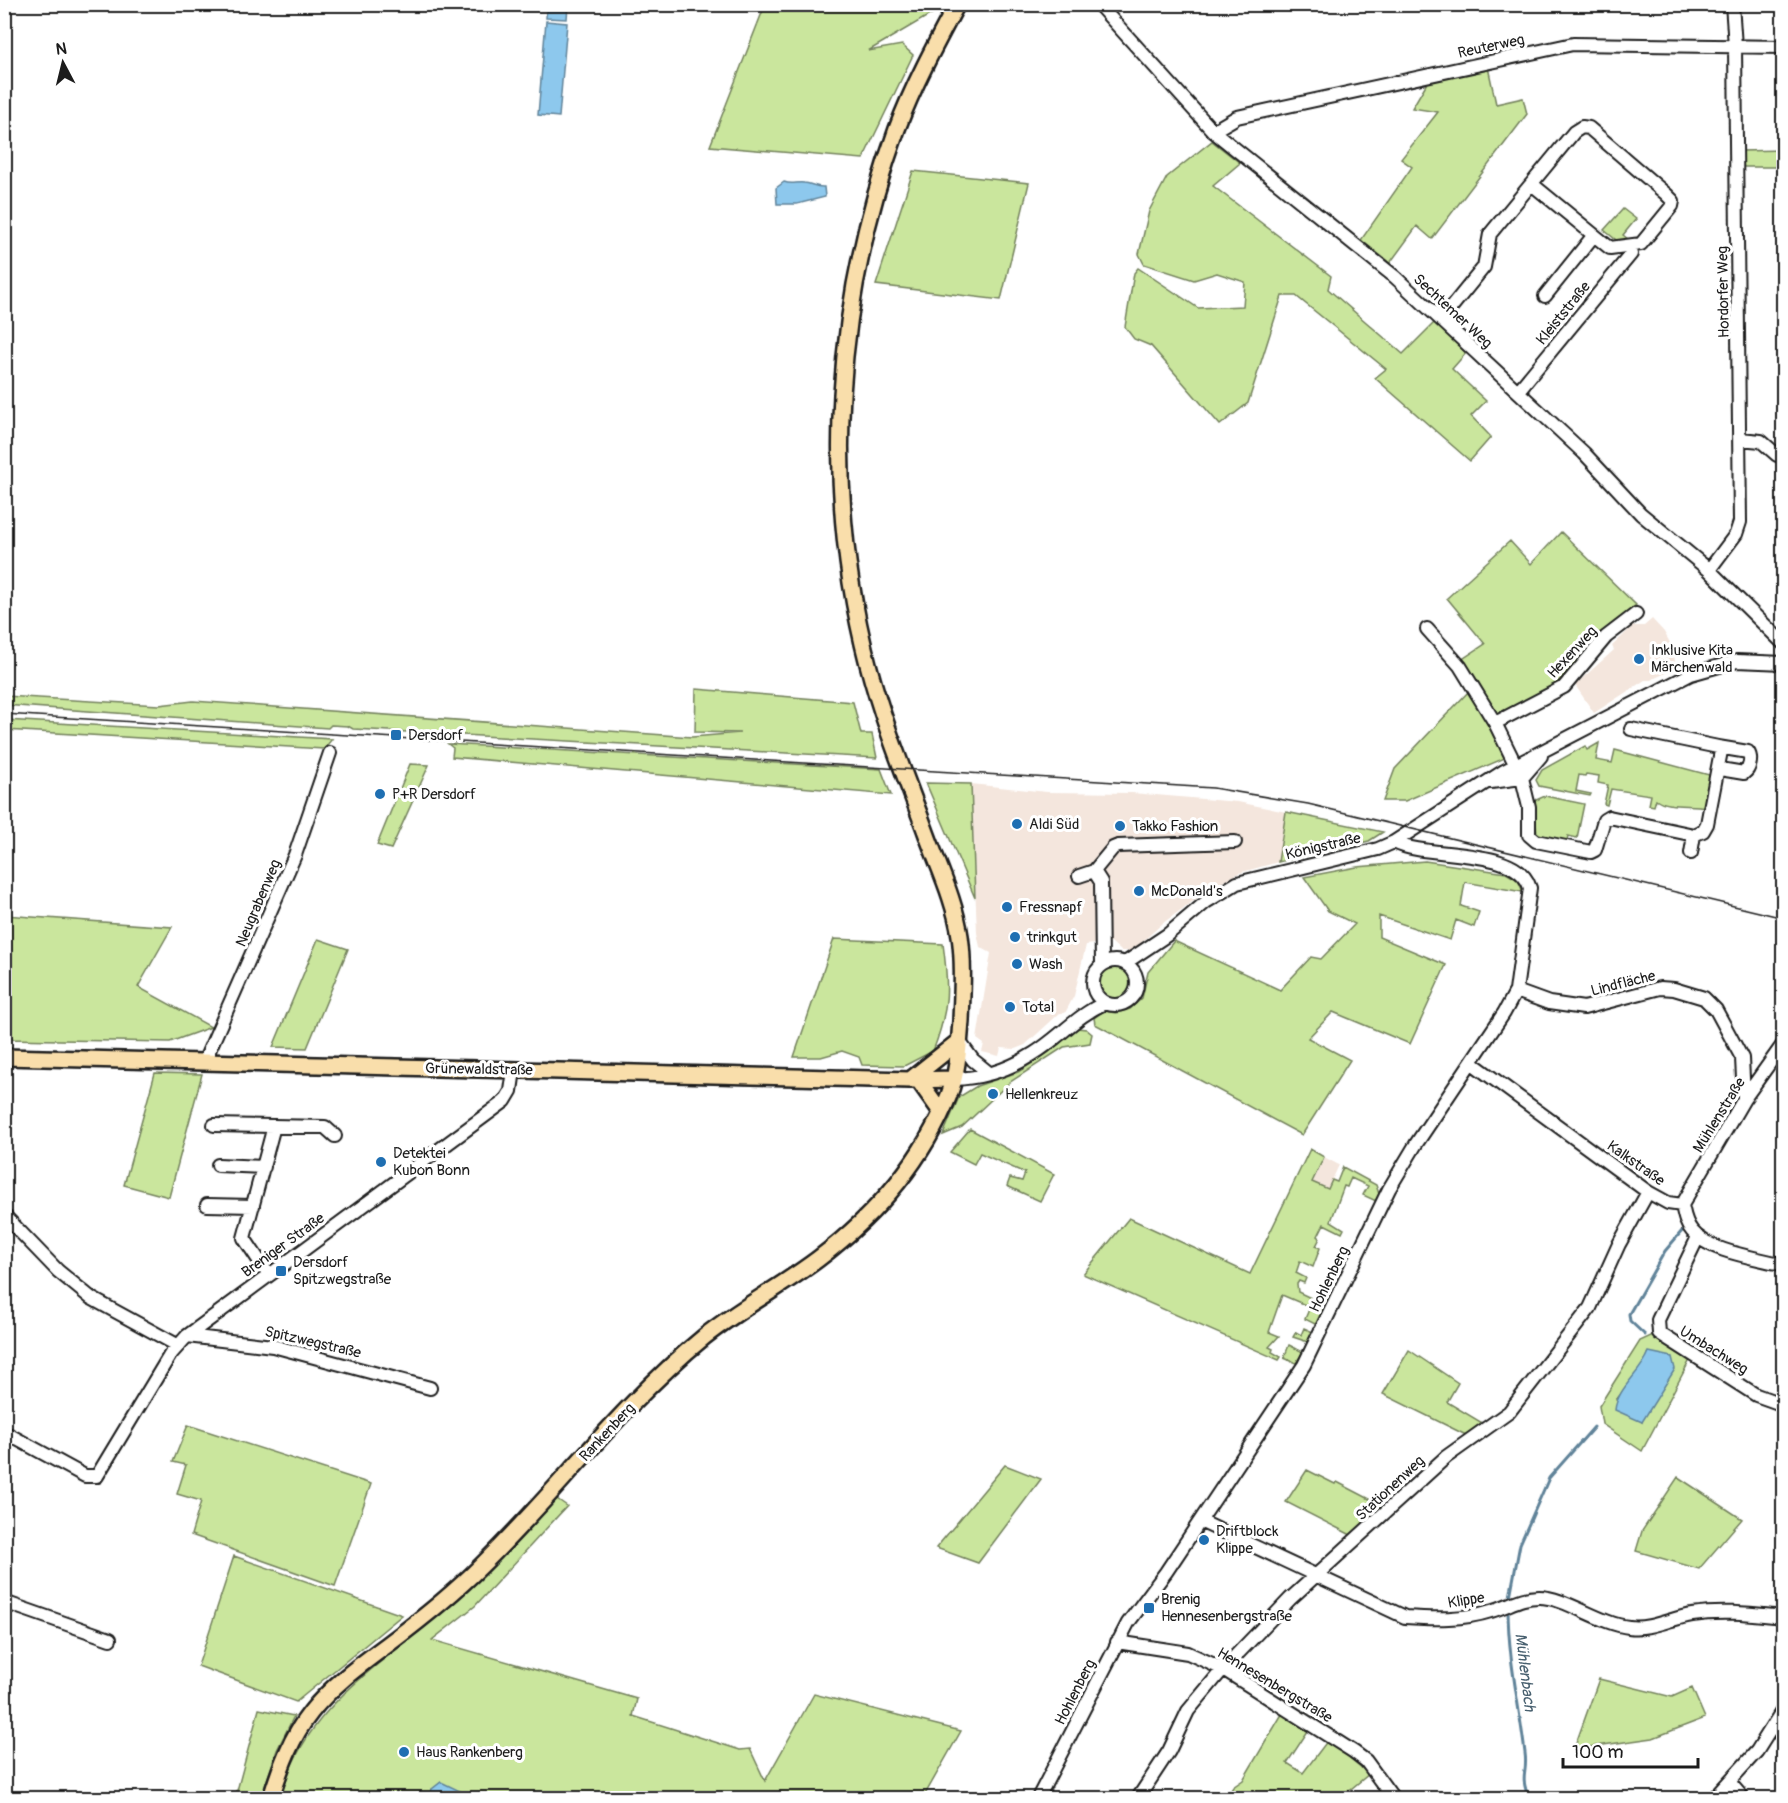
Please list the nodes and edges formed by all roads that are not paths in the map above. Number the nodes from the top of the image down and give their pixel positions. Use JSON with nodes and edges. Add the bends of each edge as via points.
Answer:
{"nodes":[{"id":1,"x":957,"y":4,"type":"edge"},
{"id":2,"x":1098,"y":4,"type":"edge"},
{"id":3,"x":1731,"y":4,"type":"edge"},
{"id":4,"x":1735,"y":46,"type":"junction"},
{"id":5,"x":1784,"y":46,"type":"edge"},
{"id":6,"x":1214,"y":131,"type":"junction"},
{"id":7,"x":1533,"y":185,"type":"junction"},
{"id":8,"x":1594,"y":235,"type":"junction"},
{"id":9,"x":1631,"y":254,"type":"dead end"},
{"id":10,"x":1545,"y":296,"type":"dead end"},
{"id":11,"x":1440,"y":320,"type":"junction"},
{"id":12,"x":1518,"y":391,"type":"junction"},
{"id":13,"x":1740,"y":439,"type":"junction"},
{"id":14,"x":1784,"y":455,"type":"edge"},
{"id":15,"x":1709,"y":570,"type":"junction"},
{"id":16,"x":1636,"y":614,"type":"dead end"},
{"id":17,"x":1427,"y":629,"type":"dead end"},
{"id":18,"x":1784,"y":644,"type":"edge"},
{"id":19,"x":1784,"y":663,"type":"edge"},
{"id":20,"x":1495,"y":723,"type":"junction"},
{"id":21,"x":1631,"y":729,"type":"dead end"},
{"id":22,"x":1718,"y":747,"type":"junction"},
{"id":23,"x":330,"y":753,"type":"dead end"},
{"id":24,"x":1543,"y":753,"type":"junction"},
{"id":25,"x":1515,"y":765,"type":"junction"},
{"id":26,"x":1720,"y":769,"type":"junction"},
{"id":27,"x":1522,"y":778,"type":"junction"},
{"id":28,"x":1485,"y":784,"type":"junction"},
{"id":29,"x":1694,"y":835,"type":"junction"},
{"id":30,"x":1235,"y":842,"type":"dead end"},
{"id":31,"x":1394,"y":842,"type":"junction"},
{"id":32,"x":1691,"y":853,"type":"dead end"},
{"id":33,"x":1094,"y":871,"type":"junction"},
{"id":34,"x":1079,"y":876,"type":"dead end"},
{"id":35,"x":1167,"y":935,"type":"junction"},
{"id":36,"x":1102,"y":937,"type":"junction"},
{"id":37,"x":1120,"y":962,"type":"junction"},
{"id":38,"x":1102,"y":965,"type":"junction"},
{"id":39,"x":1136,"y":976,"type":"junction"},
{"id":40,"x":1516,"y":991,"type":"junction"},
{"id":41,"x":1095,"y":993,"type":"junction"},
{"id":42,"x":1105,"y":1003,"type":"junction"},
{"id":43,"x":1076,"y":1019,"type":"junction"},
{"id":44,"x":959,"y":1041,"type":"junction"},
{"id":45,"x":1784,"y":1043,"type":"edge"},
{"id":46,"x":4,"y":1057,"type":"edge"},
{"id":47,"x":1742,"y":1058,"type":"junction"},
{"id":48,"x":204,"y":1062,"type":"junction"},
{"id":49,"x":1472,"y":1063,"type":"junction"},
{"id":50,"x":514,"y":1070,"type":"junction"},
{"id":51,"x":1764,"y":1073,"type":"junction"},
{"id":52,"x":989,"y":1074,"type":"junction"},
{"id":53,"x":954,"y":1079,"type":"junction"},
{"id":54,"x":914,"y":1081,"type":"junction"},
{"id":55,"x":1744,"y":1099,"type":"junction"},
{"id":56,"x":941,"y":1112,"type":"junction"},
{"id":57,"x":214,"y":1125,"type":"dead end"},
{"id":58,"x":274,"y":1126,"type":"junction"},
{"id":59,"x":335,"y":1136,"type":"dead end"},
{"id":60,"x":218,"y":1165,"type":"dead end"},
{"id":61,"x":264,"y":1167,"type":"junction"},
{"id":62,"x":1648,"y":1191,"type":"junction"},
{"id":63,"x":207,"y":1205,"type":"dead end"},
{"id":64,"x":1682,"y":1205,"type":"junction"},
{"id":65,"x":253,"y":1206,"type":"junction"},
{"id":66,"x":4,"y":1215,"type":"edge"},
{"id":67,"x":1698,"y":1237,"type":"junction"},
{"id":68,"x":1784,"y":1265,"type":"edge"},
{"id":69,"x":268,"y":1274,"type":"junction"},
{"id":70,"x":182,"y":1341,"type":"junction"},
{"id":71,"x":430,"y":1388,"type":"dead end"},
{"id":72,"x":1784,"y":1405,"type":"edge"},
{"id":73,"x":4,"y":1432,"type":"edge"},
{"id":74,"x":1200,"y":1521,"type":"junction"},
{"id":75,"x":1318,"y":1575,"type":"junction"},
{"id":76,"x":4,"y":1602,"type":"edge"},
{"id":77,"x":1784,"y":1617,"type":"edge"},
{"id":78,"x":110,"y":1639,"type":"dead end"},
{"id":79,"x":1117,"y":1642,"type":"junction"},
{"id":80,"x":1222,"y":1669,"type":"junction"},
{"id":81,"x":1784,"y":1708,"type":"edge"},
{"id":82,"x":1730,"y":1783,"type":"junction"},
{"id":83,"x":271,"y":1798,"type":"edge"},
{"id":84,"x":1038,"y":1798,"type":"edge"},
{"id":85,"x":1138,"y":1798,"type":"edge"},
{"id":86,"x":1393,"y":1798,"type":"edge"},
{"id":87,"x":1714,"y":1798,"type":"edge"},
{"id":88,"x":1743,"y":1798,"type":"edge"}],
"edges":[{"from":1,"to":44,"type":"main road","name":"Rankenberg","via":[[898,125],[873,202],[850,307],[840,440],[844,533],[863,644],[885,723],[946,885],[959,935]]},
{"from":2,"to":6,"type":"street","name":"Sechtemer Weg"},
{"from":3,"to":4,"type":"street","name":"Hordorfer Weg"},
{"from":4,"to":5,"type":"street","name":"Reuterweg"},
{"from":4,"to":6,"type":"street","name":"Reuterweg","via":[[1573,44],[1238,117]]},
{"from":4,"to":13,"type":"street","name":"Hordorfer Weg"},
{"from":6,"to":11,"type":"street","name":"Sechtemer Weg","via":[[1395,278]]},
{"from":7,"to":8,"type":"street"},
{"from":7,"to":8,"type":"street","via":[[1574,132],[1589,128],[1673,201],[1641,244],[1610,248]]},
{"from":7,"to":11,"type":"street","via":[[1490,234],[1484,267]]},
{"from":8,"to":10,"type":"street"},
{"from":9,"to":12,"type":"street","name":"Kleiststraße"},
{"from":11,"to":12,"type":"street","name":"Sechtemer Weg"},
{"from":12,"to":15,"type":"street","name":"Sechtemer Weg","via":[[1641,514]]},
{"from":13,"to":14,"type":"street","via":[[1761,441],[1777,455]]},
{"from":13,"to":15,"type":"street","name":"Hordorfer Weg","via":[[1740,522],[1736,534]]},
{"from":15,"to":18,"type":"street","name":"Sechtemer Weg"},
{"from":16,"to":20,"type":"street","name":"Hexenweg","via":[[1606,637],[1564,687]]},
{"from":17,"to":20,"type":"street","via":[[1460,666]]},
{"from":19,"to":24,"type":"street","name":"Königstraße","via":[[1737,661],[1701,670]]},
{"from":20,"to":25,"type":"street"},
{"from":21,"to":22,"type":"street"},
{"from":22,"to":26,"type":"street"},
{"from":22,"to":26,"type":"street","via":[[1748,752],[1750,758],[1744,773]]},
{"from":23,"to":48,"type":"street","name":"Neugrabenweg","via":[[295,855]]},
{"from":24,"to":25,"type":"street","name":"Königstraße"},
{"from":24,"to":27,"type":"street","name":"Königstraße"},
{"from":25,"to":27,"type":"street"},
{"from":25,"to":28,"type":"street","name":"Königstraße"},
{"from":26,"to":29,"type":"street","via":[[1706,828]]},
{"from":27,"to":28,"type":"street","name":"Königstraße"},
{"from":27,"to":29,"type":"street","via":[[1529,835],[1536,841],[1591,852],[1604,820],[1609,817]]},
{"from":28,"to":31,"type":"street","name":"Königstraße"},
{"from":29,"to":32,"type":"street"},
{"from":30,"to":33,"type":"street","via":[[1118,846]]},
{"from":31,"to":35,"type":"street","name":"Königstraße","via":[[1237,883],[1206,902]]},
{"from":31,"to":40,"type":"street","name":"Hohlenberg","via":[[1406,848],[1503,863],[1527,876],[1530,888]]},
{"from":33,"to":34,"type":"street"},
{"from":33,"to":36,"type":"street","via":[[1101,882]]},
{"from":35,"to":37,"type":"street","name":"Königstraße"},
{"from":35,"to":39,"type":"street","name":"Königstraße"},
{"from":36,"to":37,"type":"street"},
{"from":36,"to":38,"type":"street"},
{"from":37,"to":38,"type":"street","name":"Königstraße"},
{"from":37,"to":39,"type":"street"},
{"from":38,"to":41,"type":"street","name":"Königstraße","via":[[1094,977]]},
{"from":39,"to":42,"type":"street","name":"Königstraße","via":[[1132,997],[1120,1005]]},
{"from":40,"to":47,"type":"street","name":"Lindfläche","via":[[1549,1003],[1584,1008],[1660,988],[1690,992],[1704,998],[1716,1010]]},
{"from":40,"to":49,"type":"street","name":"Hohlenberg"},
{"from":41,"to":42,"type":"street"},
{"from":41,"to":43,"type":"street","name":"Königstraße"},
{"from":42,"to":43,"type":"street","name":"Königstraße"},
{"from":43,"to":52,"type":"street","name":"Königstraße","via":[[1034,1054]]},
{"from":44,"to":52,"type":"street"},
{"from":44,"to":53,"type":"main road","name":"Rankenberg"},
{"from":44,"to":54,"type":"main road"},
{"from":45,"to":51,"type":"street","name":"Mühlenstraße"},
{"from":46,"to":48,"type":"main road","name":"Grünewaldstraße"},
{"from":47,"to":51,"type":"street","name":"Lindfläche"},
{"from":47,"to":55,"type":"street","name":"Lindfläche"},
{"from":48,"to":50,"type":"main road","name":"Grünewaldstraße"},
{"from":49,"to":62,"type":"street","name":"Kalkstraße"},
{"from":49,"to":74,"type":"street","name":"Hohlenberg","via":[[1389,1189],[1304,1365]]},
{"from":50,"to":54,"type":"main road","name":"Grünewaldstraße"},
{"from":50,"to":69,"type":"street","name":"Breniger Straße","via":[[505,1101]]},
{"from":51,"to":55,"type":"street","name":"Mühlenstraße"},
{"from":52,"to":53,"type":"street","name":"Königstraße"},
{"from":53,"to":54,"type":"main road","name":"Grünewaldstraße"},
{"from":53,"to":56,"type":"main road","name":"Rankenberg"},
{"from":54,"to":56,"type":"main road"},
{"from":55,"to":64,"type":"street","name":"Mühlenstraße"},
{"from":56,"to":83,"type":"main road","name":"Rankenberg","via":[[926,1147],[874,1212],[818,1260],[703,1338],[640,1396],[480,1567],[322,1699],[308,1715],[286,1755]]},
{"from":57,"to":58,"type":"street"},
{"from":58,"to":59,"type":"street","via":[[325,1127]]},
{"from":58,"to":61,"type":"street"},
{"from":60,"to":61,"type":"street"},
{"from":61,"to":65,"type":"street"},
{"from":62,"to":64,"type":"street","name":"Kalkstraße","via":[[1668,1203]]},
{"from":62,"to":75,"type":"street","name":"Stationenweg","via":[[1590,1308],[1509,1412],[1446,1457]]},
{"from":63,"to":65,"type":"street"},
{"from":64,"to":67,"type":"street","via":[[1685,1219]]},
{"from":65,"to":69,"type":"street","via":[[244,1238]]},
{"from":66,"to":70,"type":"street","name":"Spitzwegstraße","via":[[58,1272],[91,1298]]},
{"from":67,"to":68,"type":"street","via":[[1726,1250]]},
{"from":67,"to":72,"type":"street","name":"Umbachweg","via":[[1658,1320],[1659,1334],[1756,1395]]},
{"from":69,"to":70,"type":"street","name":"Breniger Straße"},
{"from":70,"to":71,"type":"street","name":"Spitzwegstraße","via":[[273,1346]]},
{"from":70,"to":73,"type":"street","name":"Breniger Straße","via":[[97,1476],[85,1476]]},
{"from":74,"to":75,"type":"street","name":"Klippe"},
{"from":74,"to":79,"type":"street","name":"Hohlenberg"},
{"from":75,"to":77,"type":"street","name":"Klippe","via":[[1405,1617],[1439,1619],[1492,1611],[1514,1601],[1541,1596],[1631,1628],[1692,1615],[1732,1612]]},
{"from":75,"to":80,"type":"street","name":"Stationenweg"},
{"from":76,"to":78,"type":"street"},
{"from":79,"to":80,"type":"street","name":"Hennesenbergstraße","via":[[1188,1653]]},
{"from":79,"to":84,"type":"street","name":"Hohlenberg"},
{"from":80,"to":85,"type":"street","name":"Stationenweg","via":[[1188,1711],[1169,1751]]},
{"from":80,"to":86,"type":"street","name":"Hennesenbergstraße","via":[[1366,1761]]},
{"from":81,"to":82,"type":"street"},
{"from":82,"to":87,"type":"street"},
{"from":82,"to":88,"type":"street"}]}
